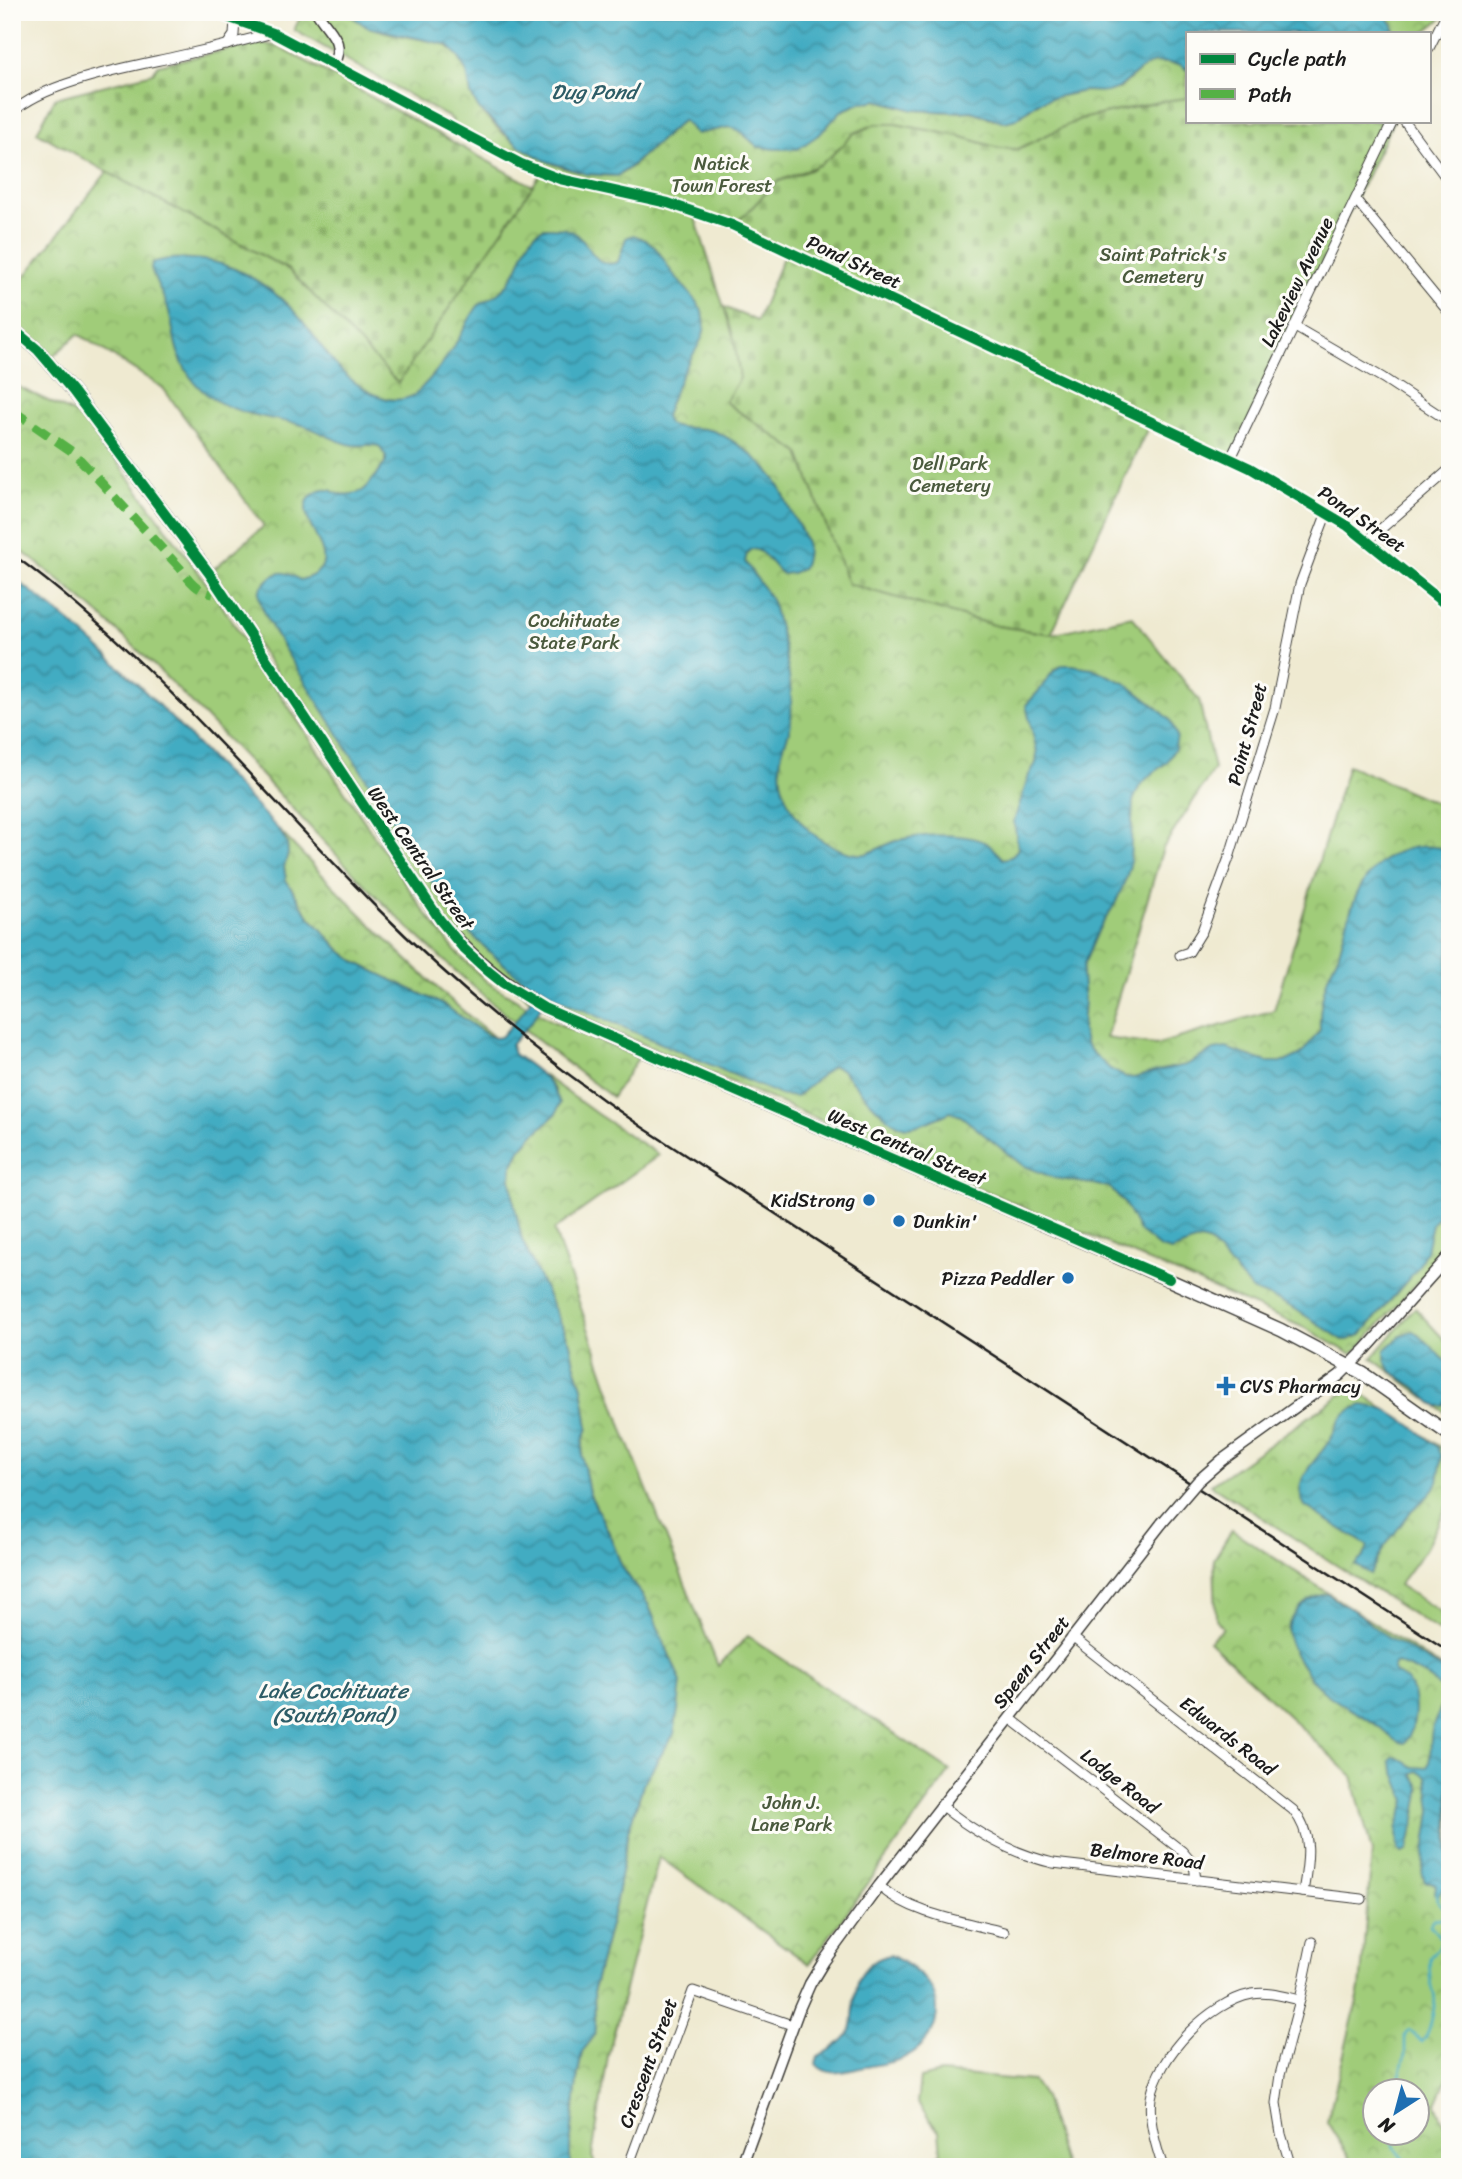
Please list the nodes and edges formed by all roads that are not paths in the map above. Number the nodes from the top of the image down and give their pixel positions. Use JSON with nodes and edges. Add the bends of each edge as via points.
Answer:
{"nodes":[{"id":1,"x":213,"y":12,"type":"edge"},
{"id":2,"x":317,"y":12,"type":"edge"},
{"id":3,"x":1443,"y":14,"type":"edge"},
{"id":4,"x":235,"y":19,"type":"junction"},
{"id":5,"x":274,"y":33,"type":"junction"},
{"id":6,"x":227,"y":45,"type":"junction"},
{"id":7,"x":1430,"y":46,"type":"edge"},
{"id":8,"x":333,"y":65,"type":"junction"},
{"id":9,"x":12,"y":113,"type":"edge"},
{"id":10,"x":1393,"y":122,"type":"edge"},
{"id":11,"x":1405,"y":122,"type":"edge"},
{"id":12,"x":1450,"y":183,"type":"edge"},
{"id":13,"x":1356,"y":200,"type":"junction"},
{"id":14,"x":1450,"y":314,"type":"edge"},
{"id":15,"x":1295,"y":327,"type":"junction"},
{"id":16,"x":12,"y":328,"type":"edge"},
{"id":17,"x":1450,"y":422,"type":"edge"},
{"id":18,"x":1231,"y":458,"type":"junction"},
{"id":19,"x":1450,"y":469,"type":"edge"},
{"id":20,"x":1326,"y":512,"type":"junction"},
{"id":21,"x":1367,"y":541,"type":"junction"},
{"id":22,"x":1450,"y":608,"type":"edge"},
{"id":23,"x":1180,"y":955,"type":"dead end"},
{"id":24,"x":1450,"y":1255,"type":"edge"},
{"id":25,"x":1350,"y":1366,"type":"junction"},
{"id":26,"x":1450,"y":1435,"type":"edge"},
{"id":27,"x":1072,"y":1637,"type":"junction"},
{"id":28,"x":1010,"y":1718,"type":"junction"},
{"id":29,"x":942,"y":1805,"type":"junction"},
{"id":30,"x":1196,"y":1880,"type":"junction"},
{"id":31,"x":879,"y":1886,"type":"junction"},
{"id":32,"x":1303,"y":1892,"type":"junction"},
{"id":33,"x":1362,"y":1899,"type":"dead end"},
{"id":34,"x":1004,"y":1932,"type":"dead end"},
{"id":35,"x":1312,"y":1942,"type":"dead end"},
{"id":36,"x":1300,"y":2000,"type":"junction"},
{"id":37,"x":792,"y":2025,"type":"junction"},
{"id":38,"x":628,"y":2167,"type":"edge"},
{"id":39,"x":741,"y":2167,"type":"edge"},
{"id":40,"x":1163,"y":2167,"type":"edge"},
{"id":41,"x":1290,"y":2167,"type":"edge"}],
"edges":[{"from":1,"to":4,"type":"street","name":"Pond Street"},
{"from":2,"to":8,"type":"street","via":[[336,38],[339,51]]},
{"from":3,"to":7,"type":"street"},
{"from":4,"to":5,"type":"street","name":"Pond Street"},
{"from":4,"to":6,"type":"street"},
{"from":5,"to":6,"type":"street"},
{"from":5,"to":8,"type":"street","name":"Pond Street"},
{"from":6,"to":9,"type":"street","via":[[61,86],[30,99]]},
{"from":8,"to":18,"type":"street","name":"Pond Street","via":[[521,164],[560,179],[668,202],[732,225]]},
{"from":10,"to":13,"type":"street","name":"Lakeview Avenue"},
{"from":11,"to":12,"type":"street"},
{"from":13,"to":14,"type":"street"},
{"from":13,"to":15,"type":"street","name":"Lakeview Avenue"},
{"from":15,"to":17,"type":"street"},
{"from":15,"to":18,"type":"street","name":"Lakeview Avenue"},
{"from":16,"to":25,"type":"main road","name":"West Central Street","via":[[57,371],[209,573],[440,920],[475,960],[503,983],[544,1008],[1132,1263]]},
{"from":18,"to":20,"type":"street","name":"Pond Street"},
{"from":19,"to":21,"type":"street"},
{"from":20,"to":21,"type":"street","name":"Pond Street"},
{"from":20,"to":23,"type":"street","name":"Point Street","via":[[1300,584],[1275,708],[1230,855],[1202,930],[1189,951]]},
{"from":21,"to":22,"type":"street","name":"Pond Street"},
{"from":24,"to":25,"type":"street","name":"Speen Street"},
{"from":25,"to":26,"type":"main road","name":"West Central Street"},
{"from":25,"to":27,"type":"street","name":"Speen Street","bridge":true,"via":[[1192,1487]]},
{"from":27,"to":28,"type":"street","name":"Speen Street"},
{"from":27,"to":32,"type":"street","name":"Edwards Road","via":[[1293,1810],[1308,1841]]},
{"from":28,"to":29,"type":"street","name":"Speen Street"},
{"from":28,"to":30,"type":"street","name":"Lodge Road","via":[[1182,1851],[1194,1865]]},
{"from":29,"to":30,"type":"street","name":"Belmore Road","via":[[995,1842],[1044,1861]]},
{"from":29,"to":31,"type":"street","name":"Speen Street"},
{"from":30,"to":32,"type":"street","name":"Belmore Road"},
{"from":31,"to":34,"type":"street","via":[[918,1909]]},
{"from":31,"to":37,"type":"street","name":"Speen Street","via":[[816,1973]]},
{"from":32,"to":33,"type":"street","name":"Belmore Road"},
{"from":35,"to":36,"type":"street"},
{"from":36,"to":40,"type":"street","via":[[1252,1994],[1222,2005],[1179,2043],[1163,2065],[1151,2099]]},
{"from":36,"to":41,"type":"street","via":[[1276,2104]]},
{"from":37,"to":38,"type":"street","name":"Crescent Street","via":[[693,1991]]},
{"from":37,"to":39,"type":"street","name":"Speen Street"}]}
